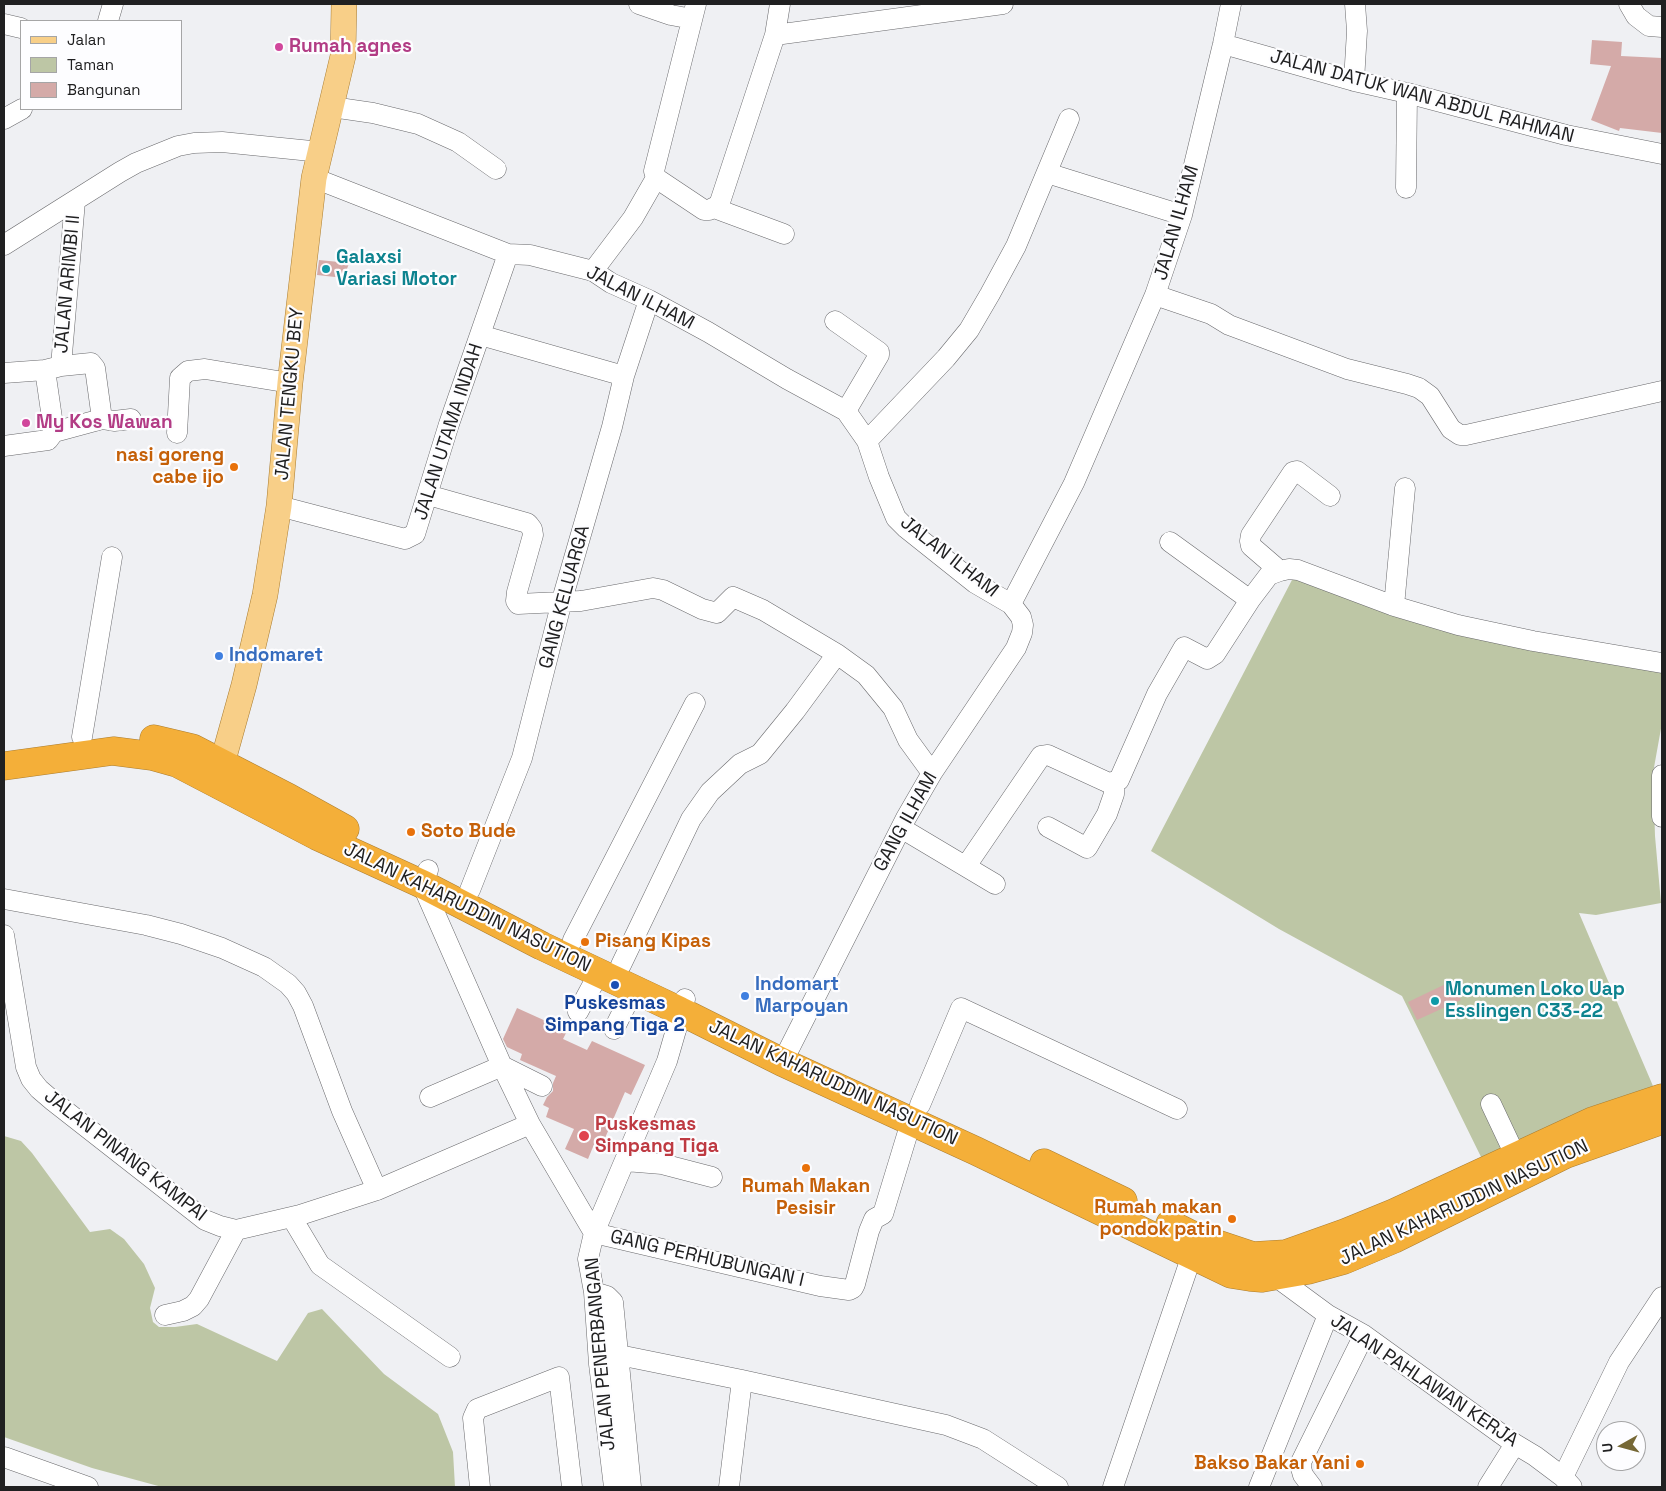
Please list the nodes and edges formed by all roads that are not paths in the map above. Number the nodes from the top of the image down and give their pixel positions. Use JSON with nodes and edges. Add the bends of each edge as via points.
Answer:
{"nodes":[{"id":1,"x":113,"y":4,"type":"edge"},
{"id":2,"x":344,"y":4,"type":"edge"},
{"id":3,"x":639,"y":4,"type":"edge"},
{"id":4,"x":780,"y":4,"type":"edge"},
{"id":5,"x":1003,"y":4,"type":"edge"},
{"id":6,"x":1231,"y":4,"type":"edge"},
{"id":7,"x":1355,"y":4,"type":"edge"},
{"id":8,"x":1629,"y":4,"type":"edge"},
{"id":9,"x":694,"y":11,"type":"edge"},
{"id":10,"x":108,"y":20,"type":"edge"},
{"id":11,"x":4,"y":24,"type":"edge"},
{"id":12,"x":1662,"y":27,"type":"edge"},
{"id":13,"x":20,"y":28,"type":"edge"},
{"id":14,"x":775,"y":36,"type":"junction"},
{"id":15,"x":1223,"y":44,"type":"junction"},
{"id":16,"x":1354,"y":81,"type":"junction"},
{"id":17,"x":1408,"y":93,"type":"junction"},
{"id":18,"x":332,"y":107,"type":"junction"},
{"id":19,"x":1069,"y":119,"type":"dead end"},
{"id":20,"x":321,"y":152,"type":"junction"},
{"id":21,"x":1662,"y":154,"type":"edge"},
{"id":22,"x":496,"y":169,"type":"dead end"},
{"id":23,"x":1047,"y":173,"type":"junction"},
{"id":24,"x":314,"y":178,"type":"junction"},
{"id":25,"x":656,"y":178,"type":"junction"},
{"id":26,"x":1406,"y":188,"type":"dead end"},
{"id":27,"x":76,"y":201,"type":"junction"},
{"id":28,"x":714,"y":208,"type":"junction"},
{"id":29,"x":1182,"y":215,"type":"junction"},
{"id":30,"x":784,"y":234,"type":"dead end"},
{"id":31,"x":4,"y":245,"type":"edge"},
{"id":32,"x":508,"y":254,"type":"junction"},
{"id":33,"x":593,"y":271,"type":"junction"},
{"id":34,"x":1155,"y":295,"type":"junction"},
{"id":35,"x":649,"y":300,"type":"junction"},
{"id":36,"x":835,"y":321,"type":"dead end"},
{"id":37,"x":480,"y":335,"type":"junction"},
{"id":38,"x":53,"y":368,"type":"junction"},
{"id":39,"x":4,"y":373,"type":"edge"},
{"id":40,"x":624,"y":376,"type":"junction"},
{"id":41,"x":290,"y":383,"type":"junction"},
{"id":42,"x":1662,"y":390,"type":"edge"},
{"id":43,"x":846,"y":411,"type":"junction"},
{"id":44,"x":102,"y":419,"type":"junction"},
{"id":45,"x":131,"y":419,"type":"dead end"},
{"id":46,"x":54,"y":432,"type":"junction"},
{"id":47,"x":177,"y":433,"type":"dead end"},
{"id":48,"x":867,"y":441,"type":"junction"},
{"id":49,"x":4,"y":446,"type":"edge"},
{"id":50,"x":1405,"y":488,"type":"dead end"},
{"id":51,"x":428,"y":494,"type":"junction"},
{"id":52,"x":1330,"y":496,"type":"dead end"},
{"id":53,"x":279,"y":506,"type":"junction"},
{"id":54,"x":1170,"y":542,"type":"dead end"},
{"id":55,"x":112,"y":557,"type":"dead end"},
{"id":56,"x":1280,"y":571,"type":"junction"},
{"id":57,"x":1250,"y":600,"type":"junction"},
{"id":58,"x":562,"y":602,"type":"junction"},
{"id":59,"x":1010,"y":604,"type":"junction"},
{"id":60,"x":1394,"y":606,"type":"junction"},
{"id":61,"x":837,"y":654,"type":"junction"},
{"id":62,"x":1662,"y":663,"type":"edge"},
{"id":63,"x":695,"y":703,"type":"dead end"},
{"id":64,"x":82,"y":736,"type":"junction"},
{"id":65,"x":4,"y":748,"type":"edge"},
{"id":66,"x":4,"y":766,"type":"edge"},
{"id":67,"x":218,"y":772,"type":"junction"},
{"id":68,"x":932,"y":773,"type":"junction"},
{"id":69,"x":1662,"y":775,"type":"edge"},
{"id":70,"x":1114,"y":782,"type":"junction"},
{"id":71,"x":1662,"y":817,"type":"edge"},
{"id":72,"x":901,"y":828,"type":"junction"},
{"id":73,"x":1048,"y":828,"type":"dead end"},
{"id":74,"x":966,"y":866,"type":"junction"},
{"id":75,"x":425,"y":877,"type":"junction"},
{"id":76,"x":995,"y":884,"type":"dead end"},
{"id":77,"x":470,"y":890,"type":"junction"},
{"id":78,"x":4,"y":899,"type":"edge"},
{"id":79,"x":4,"y":935,"type":"edge"},
{"id":80,"x":573,"y":940,"type":"junction"},
{"id":81,"x":610,"y":969,"type":"junction"},
{"id":82,"x":634,"y":989,"type":"junction"},
{"id":83,"x":682,"y":1005,"type":"junction"},
{"id":84,"x":578,"y":1012,"type":"dead end"},
{"id":85,"x":614,"y":1029,"type":"dead end"},
{"id":86,"x":789,"y":1049,"type":"junction"},
{"id":87,"x":502,"y":1066,"type":"junction"},
{"id":88,"x":542,"y":1086,"type":"dead end"},
{"id":89,"x":430,"y":1098,"type":"dead end"},
{"id":90,"x":1662,"y":1098,"type":"edge"},
{"id":91,"x":1491,"y":1104,"type":"dead end"},
{"id":92,"x":1177,"y":1109,"type":"dead end"},
{"id":93,"x":916,"y":1114,"type":"junction"},
{"id":94,"x":1662,"y":1120,"type":"edge"},
{"id":95,"x":530,"y":1124,"type":"junction"},
{"id":96,"x":1516,"y":1157,"type":"junction"},
{"id":97,"x":625,"y":1161,"type":"junction"},
{"id":98,"x":712,"y":1178,"type":"dead end"},
{"id":99,"x":377,"y":1190,"type":"junction"},
{"id":100,"x":292,"y":1218,"type":"junction"},
{"id":101,"x":236,"y":1230,"type":"junction"},
{"id":102,"x":594,"y":1233,"type":"junction"},
{"id":103,"x":1192,"y":1255,"type":"junction"},
{"id":104,"x":1272,"y":1266,"type":"junction"},
{"id":105,"x":594,"y":1292,"type":"junction"},
{"id":106,"x":1662,"y":1297,"type":"edge"},
{"id":107,"x":1328,"y":1314,"type":"junction"},
{"id":108,"x":165,"y":1315,"type":"dead end"},
{"id":109,"x":1364,"y":1335,"type":"junction"},
{"id":110,"x":619,"y":1355,"type":"junction"},
{"id":111,"x":450,"y":1357,"type":"dead end"},
{"id":112,"x":742,"y":1380,"type":"junction"},
{"id":113,"x":1515,"y":1444,"type":"junction"},
{"id":114,"x":4,"y":1457,"type":"edge"},
{"id":115,"x":1568,"y":1482,"type":"edge"},
{"id":116,"x":88,"y":1487,"type":"edge"},
{"id":117,"x":480,"y":1487,"type":"edge"},
{"id":118,"x":572,"y":1487,"type":"edge"},
{"id":119,"x":614,"y":1487,"type":"edge"},
{"id":120,"x":631,"y":1487,"type":"edge"},
{"id":121,"x":729,"y":1487,"type":"edge"},
{"id":122,"x":1058,"y":1487,"type":"edge"},
{"id":123,"x":1113,"y":1487,"type":"edge"},
{"id":124,"x":1259,"y":1487,"type":"edge"},
{"id":125,"x":1312,"y":1487,"type":"edge"},
{"id":126,"x":1488,"y":1487,"type":"edge"}],
"edges":[{"from":1,"to":10,"type":"street"},
{"from":2,"to":18,"type":"main road","name":"JALAN TENGKU BEY","via":[[343,56]]},
{"from":3,"to":9,"type":"street","via":[[671,15]]},
{"from":4,"to":14,"type":"street"},
{"from":5,"to":14,"type":"street"},
{"from":6,"to":15,"type":"street"},
{"from":7,"to":16,"type":"street"},
{"from":8,"to":12,"type":"street","via":[[1636,16],[1649,26]]},
{"from":9,"to":25,"type":"street","via":[[657,157]]},
{"from":11,"to":13,"type":"street"},
{"from":14,"to":28,"type":"street","via":[[719,205]]},
{"from":15,"to":16,"type":"street","name":"JALAN DATUK WAN ABDUL RAHMAN"},
{"from":15,"to":29,"type":"street","name":"JALAN ILHAM"},
{"from":16,"to":17,"type":"street","name":"JALAN DATUK WAN ABDUL RAHMAN"},
{"from":17,"to":21,"type":"street","name":"JALAN DATUK WAN ABDUL RAHMAN","via":[[1566,136]]},
{"from":17,"to":26,"type":"street"},
{"from":18,"to":20,"type":"main road","name":"JALAN TENGKU BEY"},
{"from":18,"to":22,"type":"street","via":[[418,124],[458,142]]},
{"from":19,"to":23,"type":"street"},
{"from":20,"to":24,"type":"main road","name":"JALAN TENGKU BEY"},
{"from":20,"to":27,"type":"street","via":[[222,142],[178,146],[136,163]]},
{"from":23,"to":29,"type":"street"},
{"from":23,"to":48,"type":"street","via":[[1016,246],[969,330]]},
{"from":24,"to":32,"type":"street","name":"JALAN ILHAM"},
{"from":24,"to":41,"type":"main road","name":"JALAN TENGKU BEY"},
{"from":25,"to":28,"type":"street","via":[[704,210]]},
{"from":25,"to":33,"type":"street","via":[[633,218]]},
{"from":27,"to":31,"type":"street"},
{"from":27,"to":38,"type":"street","name":"JALAN ARIMBI II"},
{"from":28,"to":30,"type":"street"},
{"from":29,"to":34,"type":"street","name":"JALAN ILHAM"},
{"from":32,"to":33,"type":"street","name":"JALAN ILHAM","via":[[530,254]]},
{"from":32,"to":37,"type":"street","name":"JALAN UTAMA INDAH"},
{"from":33,"to":35,"type":"street","name":"JALAN ILHAM"},
{"from":34,"to":42,"type":"street","via":[[1347,369],[1419,388],[1430,396],[1451,429],[1460,435]]},
{"from":34,"to":59,"type":"street","name":"JALAN ILHAM","via":[[1074,483]]},
{"from":35,"to":40,"type":"street","name":"GANG KELUARGA"},
{"from":35,"to":43,"type":"street","name":"JALAN ILHAM"},
{"from":36,"to":43,"type":"street","via":[[880,355]]},
{"from":37,"to":40,"type":"street"},
{"from":37,"to":51,"type":"street","name":"JALAN UTAMA INDAH"},
{"from":38,"to":39,"type":"street"},
{"from":38,"to":44,"type":"street","via":[[93,364]]},
{"from":38,"to":46,"type":"street","name":"JALAN ARIMBI II"},
{"from":40,"to":58,"type":"street","name":"GANG KELUARGA"},
{"from":41,"to":47,"type":"street","via":[[205,369],[188,371],[180,378]]},
{"from":41,"to":53,"type":"main road","name":"JALAN TENGKU BEY"},
{"from":43,"to":48,"type":"street","name":"JALAN ILHAM"},
{"from":44,"to":45,"type":"street"},
{"from":44,"to":46,"type":"street"},
{"from":46,"to":49,"type":"street","via":[[48,440]]},
{"from":48,"to":59,"type":"street","name":"JALAN ILHAM","via":[[896,518],[975,583]]},
{"from":50,"to":60,"type":"street"},
{"from":51,"to":53,"type":"street","name":"JALAN UTAMA INDAH","via":[[415,534],[405,539]]},
{"from":51,"to":58,"type":"street","via":[[530,525],[532,541],[517,592],[517,603]]},
{"from":52,"to":56,"type":"street","via":[[1293,472],[1251,535],[1251,546]]},
{"from":53,"to":67,"type":"main road","name":"JALAN TENGKU BEY","via":[[265,595],[244,684]]},
{"from":54,"to":57,"type":"street"},
{"from":55,"to":64,"type":"street"},
{"from":56,"to":57,"type":"street","via":[[1269,575]]},
{"from":56,"to":60,"type":"street","via":[[1298,570]]},
{"from":57,"to":70,"type":"street","via":[[1215,654],[1207,658],[1184,647],[1157,694],[1119,780]]},
{"from":58,"to":61,"type":"street","via":[[653,588],[717,613],[733,597],[763,610]]},
{"from":58,"to":77,"type":"street","name":"GANG KELUARGA","via":[[522,758]]},
{"from":59,"to":68,"type":"street","name":"GANG ILHAM","via":[[1021,617],[1023,625],[1016,648]]},
{"from":60,"to":62,"type":"street","via":[[1458,626]]},
{"from":61,"to":68,"type":"street","via":[[866,675],[888,701],[908,740]]},
{"from":61,"to":81,"type":"street","via":[[760,754],[740,764],[710,792],[691,819]]},
{"from":63,"to":80,"type":"street"},
{"from":64,"to":65,"type":"highway","name":"JALAN KAHARUDDIN NASUTION"},
{"from":64,"to":67,"type":"highway","name":"JALAN KAHARUDDIN NASUTION","via":[[130,736],[175,743],[192,748]]},
{"from":66,"to":67,"type":"highway","name":"JALAN KAHARUDDIN NASUTION","via":[[113,751],[152,756]]},
{"from":67,"to":75,"type":"highway","name":"JALAN KAHARUDDIN NASUTION","via":[[289,798]]},
{"from":68,"to":72,"type":"street","name":"GANG ILHAM"},
{"from":69,"to":71,"type":"street"},
{"from":70,"to":73,"type":"street","via":[[1114,794],[1107,814],[1087,848]]},
{"from":70,"to":74,"type":"street","via":[[1109,783],[1048,755],[1041,756]]},
{"from":72,"to":74,"type":"street"},
{"from":72,"to":86,"type":"street","name":"GANG ILHAM"},
{"from":74,"to":76,"type":"street"},
{"from":75,"to":77,"type":"highway","name":"JALAN KAHARUDDIN NASUTION"},
{"from":75,"to":81,"type":"highway","name":"JALAN KAHARUDDIN NASUTION","via":[[542,946]]},
{"from":75,"to":87,"type":"street"},
{"from":77,"to":80,"type":"highway","name":"JALAN KAHARUDDIN NASUTION"},
{"from":78,"to":99,"type":"street","via":[[181,934],[264,967],[288,984],[303,1006],[342,1111]]},
{"from":79,"to":101,"type":"street","name":"JALAN PINANG KAMPAI","via":[[26,1067],[31,1079],[53,1101],[205,1220]]},
{"from":80,"to":81,"type":"highway","name":"JALAN KAHARUDDIN NASUTION"},
{"from":81,"to":82,"type":"highway","name":"JALAN KAHARUDDIN NASUTION"},
{"from":81,"to":83,"type":"highway","name":"JALAN KAHARUDDIN NASUTION"},
{"from":81,"to":84,"type":"street"},
{"from":82,"to":83,"type":"highway","name":"JALAN KAHARUDDIN NASUTION"},
{"from":82,"to":85,"type":"street"},
{"from":83,"to":86,"type":"highway","name":"JALAN KAHARUDDIN NASUTION"},
{"from":83,"to":93,"type":"highway","name":"JALAN KAHARUDDIN NASUTION","via":[[782,1062]]},
{"from":83,"to":97,"type":"street","name":"JALAN PENERBANGAN","via":[[667,1061]]},
{"from":86,"to":93,"type":"highway","name":"JALAN KAHARUDDIN NASUTION","via":[[883,1087]]},
{"from":87,"to":88,"type":"street"},
{"from":87,"to":89,"type":"street"},
{"from":87,"to":95,"type":"street"},
{"from":90,"to":96,"type":"highway","name":"JALAN KAHARUDDIN NASUTION","via":[[1593,1120]]},
{"from":91,"to":96,"type":"street"},
{"from":92,"to":93,"type":"street","via":[[961,1008]]},
{"from":93,"to":102,"type":"street","name":"GANG PERHUBUNGAN I","via":[[883,1214],[874,1219],[853,1288],[849,1290]]},
{"from":93,"to":103,"type":"highway","name":"JALAN KAHARUDDIN NASUTION","via":[[976,1151]]},
{"from":93,"to":104,"type":"highway","name":"JALAN KAHARUDDIN NASUTION","via":[[977,1134],[1081,1180],[1196,1237],[1253,1256]]},
{"from":94,"to":104,"type":"highway","name":"JALAN KAHARUDDIN NASUTION","via":[[1566,1154],[1394,1239],[1344,1260]]},
{"from":95,"to":99,"type":"street","name":"JALAN PINANG KAMPAI"},
{"from":95,"to":102,"type":"street"},
{"from":96,"to":104,"type":"highway","name":"JALAN KAHARUDDIN NASUTION","via":[[1394,1213],[1286,1254]]},
{"from":97,"to":98,"type":"street","via":[[662,1164]]},
{"from":97,"to":102,"type":"street","name":"JALAN PENERBANGAN"},
{"from":99,"to":100,"type":"street","name":"JALAN PINANG KAMPAI"},
{"from":100,"to":101,"type":"street","name":"JALAN PINANG KAMPAI"},
{"from":100,"to":111,"type":"street","via":[[320,1265]]},
{"from":101,"to":108,"type":"street","via":[[199,1299],[183,1311]]},
{"from":102,"to":105,"type":"street","name":"JALAN PENERBANGAN","via":[[588,1259]]},
{"from":103,"to":104,"type":"highway","name":"JALAN KAHARUDDIN NASUTION","via":[[1231,1274],[1250,1278]]},
{"from":103,"to":123,"type":"street"},
{"from":104,"to":107,"type":"street","name":"JALAN PAHLAWAN KERJA"},
{"from":105,"to":110,"type":"street","via":[[607,1296],[613,1302]]},
{"from":105,"to":119,"type":"street","name":"JALAN PENERBANGAN"},
{"from":106,"to":115,"type":"street","via":[[1619,1362]]},
{"from":107,"to":109,"type":"street","name":"JALAN PAHLAWAN KERJA"},
{"from":107,"to":124,"type":"street"},
{"from":109,"to":113,"type":"street","name":"JALAN PAHLAWAN KERJA"},
{"from":109,"to":125,"type":"street","via":[[1301,1462],[1303,1475]]},
{"from":110,"to":112,"type":"street"},
{"from":110,"to":120,"type":"street"},
{"from":112,"to":121,"type":"street"},
{"from":112,"to":122,"type":"street","via":[[946,1425],[983,1439]]},
{"from":113,"to":115,"type":"street","name":"JALAN PAHLAWAN KERJA"},
{"from":113,"to":126,"type":"street"},
{"from":114,"to":116,"type":"street"},
{"from":117,"to":118,"type":"street","via":[[473,1418],[477,1409],[559,1377]]}]}
